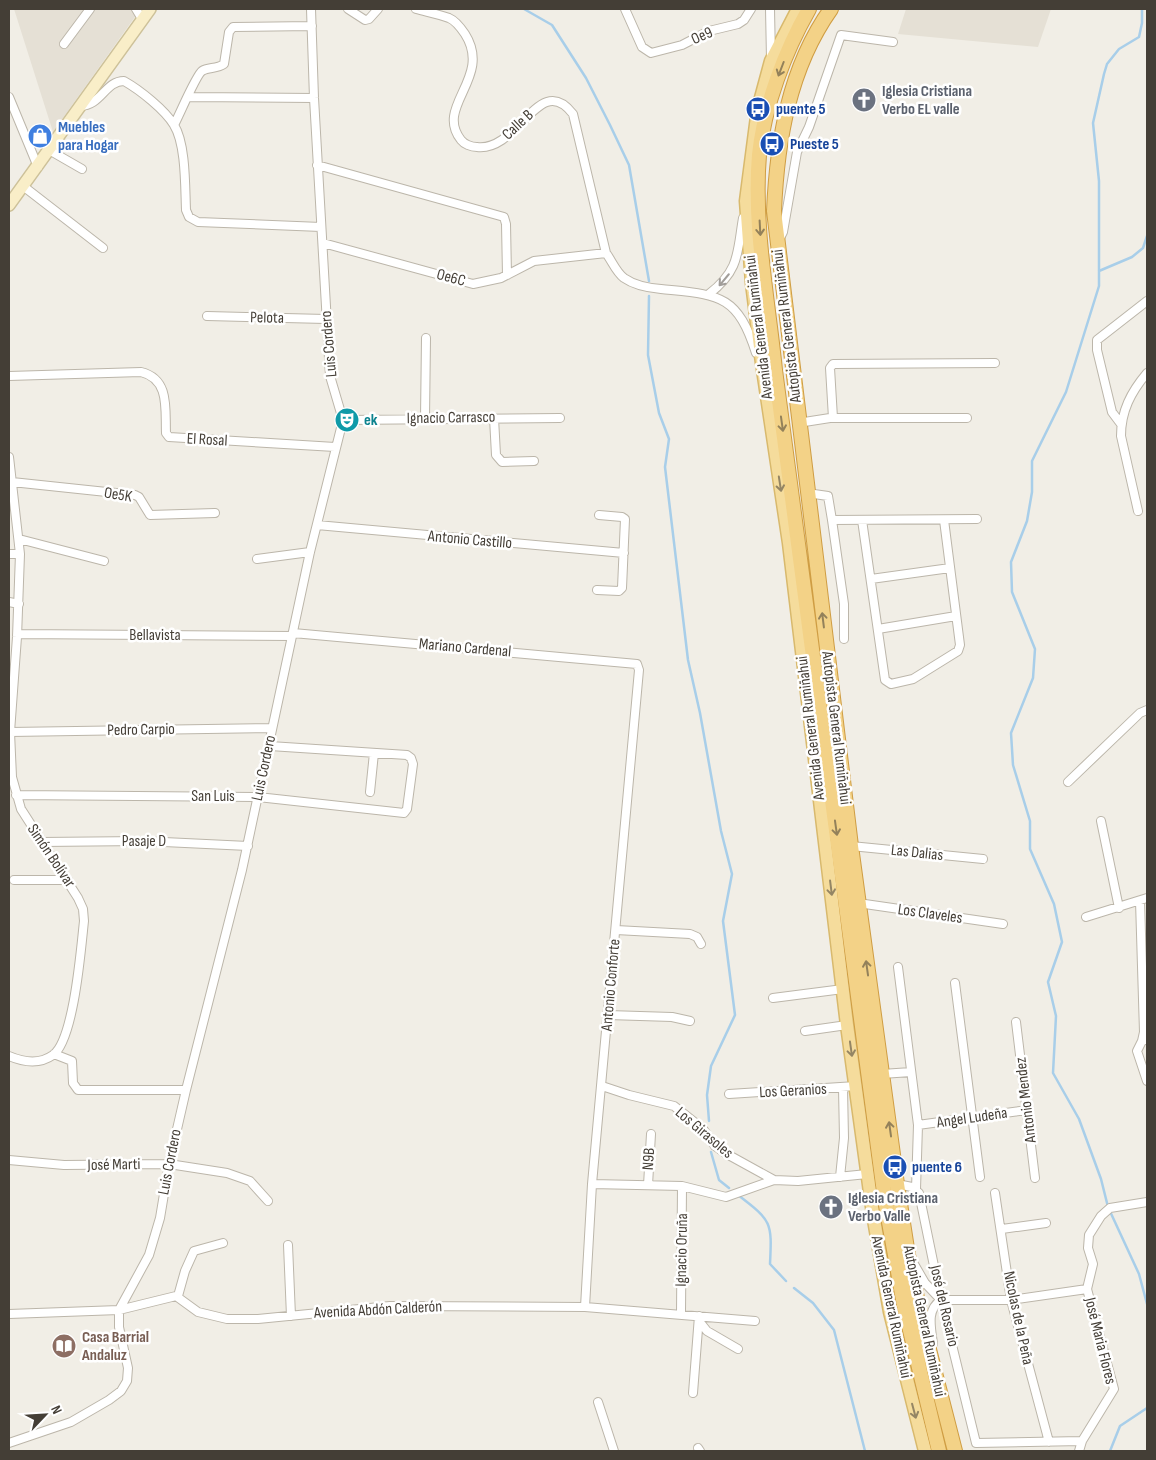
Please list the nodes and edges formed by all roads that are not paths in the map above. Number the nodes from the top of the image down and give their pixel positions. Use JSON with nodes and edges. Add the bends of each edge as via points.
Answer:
{"nodes":[{"id":1,"x":90,"y":9,"type":"edge"},
{"id":2,"x":311,"y":9,"type":"edge"},
{"id":3,"x":348,"y":9,"type":"edge"},
{"id":4,"x":378,"y":9,"type":"edge"},
{"id":5,"x":416,"y":9,"type":"edge"},
{"id":6,"x":624,"y":9,"type":"edge"},
{"id":7,"x":751,"y":9,"type":"edge"},
{"id":8,"x":770,"y":9,"type":"edge"},
{"id":9,"x":798,"y":9,"type":"edge"},
{"id":10,"x":809,"y":9,"type":"edge"},
{"id":11,"x":830,"y":9,"type":"edge"},
{"id":12,"x":145,"y":11,"type":"edge"},
{"id":13,"x":312,"y":26,"type":"junction"},
{"id":14,"x":893,"y":42,"type":"dead end"},
{"id":15,"x":64,"y":44,"type":"dead end"},
{"id":16,"x":771,"y":61,"type":"junction"},
{"id":17,"x":9,"y":97,"type":"edge"},
{"id":18,"x":189,"y":97,"type":"junction"},
{"id":19,"x":314,"y":98,"type":"junction"},
{"id":20,"x":80,"y":106,"type":"junction"},
{"id":21,"x":174,"y":125,"type":"junction"},
{"id":22,"x":49,"y":150,"type":"junction"},
{"id":23,"x":317,"y":165,"type":"junction"},
{"id":24,"x":38,"y":167,"type":"junction"},
{"id":25,"x":82,"y":169,"type":"dead end"},
{"id":26,"x":23,"y":186,"type":"junction"},
{"id":27,"x":746,"y":201,"type":"junction"},
{"id":28,"x":9,"y":205,"type":"edge"},
{"id":29,"x":321,"y":227,"type":"junction"},
{"id":30,"x":323,"y":243,"type":"junction"},
{"id":31,"x":777,"y":245,"type":"junction"},
{"id":32,"x":103,"y":248,"type":"dead end"},
{"id":33,"x":606,"y":253,"type":"junction"},
{"id":34,"x":507,"y":275,"type":"junction"},
{"id":35,"x":709,"y":294,"type":"junction"},
{"id":36,"x":1147,"y":301,"type":"edge"},
{"id":37,"x":207,"y":316,"type":"dead end"},
{"id":38,"x":326,"y":319,"type":"junction"},
{"id":39,"x":426,"y":338,"type":"dead end"},
{"id":40,"x":995,"y":363,"type":"dead end"},
{"id":41,"x":762,"y":364,"type":"junction"},
{"id":42,"x":1147,"y":373,"type":"edge"},
{"id":43,"x":9,"y":376,"type":"edge"},
{"id":44,"x":425,"y":418,"type":"junction"},
{"id":45,"x":494,"y":418,"type":"junction"},
{"id":46,"x":560,"y":418,"type":"dead end"},
{"id":47,"x":833,"y":418,"type":"junction"},
{"id":48,"x":967,"y":418,"type":"dead end"},
{"id":49,"x":343,"y":420,"type":"junction"},
{"id":50,"x":798,"y":423,"type":"junction"},
{"id":51,"x":1121,"y":424,"type":"junction"},
{"id":52,"x":335,"y":446,"type":"junction"},
{"id":53,"x":9,"y":457,"type":"edge"},
{"id":54,"x":534,"y":461,"type":"dead end"},
{"id":55,"x":12,"y":482,"type":"junction"},
{"id":56,"x":807,"y":493,"type":"junction"},
{"id":57,"x":1138,"y":511,"type":"dead end"},
{"id":58,"x":215,"y":513,"type":"dead end"},
{"id":59,"x":599,"y":515,"type":"dead end"},
{"id":60,"x":977,"y":519,"type":"dead end"},
{"id":61,"x":832,"y":520,"type":"junction"},
{"id":62,"x":862,"y":520,"type":"junction"},
{"id":63,"x":944,"y":520,"type":"junction"},
{"id":64,"x":317,"y":525,"type":"junction"},
{"id":65,"x":19,"y":539,"type":"junction"},
{"id":66,"x":310,"y":552,"type":"junction"},
{"id":67,"x":624,"y":553,"type":"junction"},
{"id":68,"x":9,"y":554,"type":"edge"},
{"id":69,"x":20,"y":554,"type":"junction"},
{"id":70,"x":257,"y":558,"type":"dead end"},
{"id":71,"x":104,"y":562,"type":"dead end"},
{"id":72,"x":950,"y":568,"type":"junction"},
{"id":73,"x":871,"y":578,"type":"junction"},
{"id":74,"x":596,"y":590,"type":"dead end"},
{"id":75,"x":9,"y":602,"type":"edge"},
{"id":76,"x":19,"y":604,"type":"junction"},
{"id":77,"x":956,"y":616,"type":"junction"},
{"id":78,"x":878,"y":629,"type":"junction"},
{"id":79,"x":17,"y":634,"type":"junction"},
{"id":80,"x":293,"y":634,"type":"junction"},
{"id":81,"x":844,"y":639,"type":"dead end"},
{"id":82,"x":637,"y":664,"type":"joint"},
{"id":83,"x":11,"y":681,"type":"edge"},
{"id":84,"x":1147,"y":710,"type":"edge"},
{"id":85,"x":10,"y":715,"type":"edge"},
{"id":86,"x":272,"y":728,"type":"junction"},
{"id":87,"x":10,"y":732,"type":"junction"},
{"id":88,"x":270,"y":746,"type":"junction"},
{"id":89,"x":374,"y":753,"type":"junction"},
{"id":90,"x":1068,"y":782,"type":"dead end"},
{"id":91,"x":370,"y":792,"type":"dead end"},
{"id":92,"x":16,"y":795,"type":"junction"},
{"id":93,"x":258,"y":796,"type":"junction"},
{"id":94,"x":1101,"y":821,"type":"dead end"},
{"id":95,"x":41,"y":842,"type":"junction"},
{"id":96,"x":248,"y":846,"type":"junction"},
{"id":97,"x":851,"y":846,"type":"junction"},
{"id":98,"x":983,"y":859,"type":"dead end"},
{"id":99,"x":14,"y":880,"type":"dead end"},
{"id":100,"x":68,"y":880,"type":"junction"},
{"id":101,"x":1143,"y":899,"type":"edge"},
{"id":102,"x":858,"y":903,"type":"junction"},
{"id":103,"x":1119,"y":908,"type":"junction"},
{"id":104,"x":1086,"y":917,"type":"dead end"},
{"id":105,"x":1002,"y":924,"type":"dead end"},
{"id":106,"x":616,"y":930,"type":"junction"},
{"id":107,"x":701,"y":944,"type":"dead end"},
{"id":108,"x":898,"y":967,"type":"dead end"},
{"id":109,"x":955,"y":983,"type":"dead end"},
{"id":110,"x":843,"y":989,"type":"junction"},
{"id":111,"x":773,"y":998,"type":"dead end"},
{"id":112,"x":608,"y":1016,"type":"junction"},
{"id":113,"x":690,"y":1021,"type":"dead end"},
{"id":114,"x":1016,"y":1022,"type":"dead end"},
{"id":115,"x":847,"y":1025,"type":"junction"},
{"id":116,"x":806,"y":1031,"type":"dead end"},
{"id":117,"x":1144,"y":1040,"type":"edge"},
{"id":118,"x":54,"y":1054,"type":"junction"},
{"id":119,"x":9,"y":1056,"type":"edge"},
{"id":120,"x":911,"y":1072,"type":"junction"},
{"id":121,"x":882,"y":1074,"type":"junction"},
{"id":122,"x":1147,"y":1081,"type":"edge"},
{"id":123,"x":602,"y":1086,"type":"junction"},
{"id":124,"x":856,"y":1086,"type":"junction"},
{"id":125,"x":843,"y":1088,"type":"junction"},
{"id":126,"x":186,"y":1090,"type":"junction"},
{"id":127,"x":729,"y":1094,"type":"dead end"},
{"id":128,"x":1027,"y":1110,"type":"junction"},
{"id":129,"x":972,"y":1118,"type":"junction"},
{"id":130,"x":918,"y":1125,"type":"junction"},
{"id":131,"x":651,"y":1134,"type":"dead end"},
{"id":132,"x":9,"y":1160,"type":"edge"},
{"id":133,"x":169,"y":1164,"type":"junction"},
{"id":134,"x":867,"y":1174,"type":"junction"},
{"id":135,"x":980,"y":1176,"type":"dead end"},
{"id":136,"x":840,"y":1177,"type":"junction"},
{"id":137,"x":1035,"y":1178,"type":"dead end"},
{"id":138,"x":774,"y":1180,"type":"junction"},
{"id":139,"x":592,"y":1184,"type":"junction"},
{"id":140,"x":897,"y":1184,"type":"junction"},
{"id":141,"x":648,"y":1185,"type":"junction"},
{"id":142,"x":682,"y":1186,"type":"junction"},
{"id":143,"x":916,"y":1189,"type":"junction"},
{"id":144,"x":995,"y":1192,"type":"dead end"},
{"id":145,"x":268,"y":1201,"type":"dead end"},
{"id":146,"x":1147,"y":1202,"type":"edge"},
{"id":147,"x":1046,"y":1223,"type":"dead end"},
{"id":148,"x":1002,"y":1228,"type":"junction"},
{"id":149,"x":224,"y":1242,"type":"dead end"},
{"id":150,"x":288,"y":1245,"type":"dead end"},
{"id":151,"x":908,"y":1255,"type":"junction"},
{"id":152,"x":1087,"y":1289,"type":"junction"},
{"id":153,"x":178,"y":1296,"type":"junction"},
{"id":154,"x":941,"y":1300,"type":"junction"},
{"id":155,"x":1011,"y":1300,"type":"junction"},
{"id":156,"x":585,"y":1307,"type":"junction"},
{"id":157,"x":119,"y":1310,"type":"junction"},
{"id":158,"x":9,"y":1314,"type":"edge"},
{"id":159,"x":681,"y":1314,"type":"junction"},
{"id":160,"x":291,"y":1316,"type":"junction"},
{"id":161,"x":699,"y":1318,"type":"junction"},
{"id":162,"x":755,"y":1321,"type":"dead end"},
{"id":163,"x":738,"y":1349,"type":"dead end"},
{"id":164,"x":937,"y":1386,"type":"junction"},
{"id":165,"x":693,"y":1393,"type":"dead end"},
{"id":166,"x":598,"y":1402,"type":"dead end"},
{"id":167,"x":1082,"y":1441,"type":"junction"},
{"id":168,"x":1049,"y":1442,"type":"junction"},
{"id":169,"x":9,"y":1443,"type":"edge"},
{"id":170,"x":614,"y":1451,"type":"edge"},
{"id":171,"x":925,"y":1451,"type":"edge"},
{"id":172,"x":940,"y":1451,"type":"edge"},
{"id":173,"x":955,"y":1451,"type":"edge"},
{"id":174,"x":1079,"y":1451,"type":"edge"}],
"edges":[{"from":1,"to":15,"type":"street"},
{"from":2,"to":13,"type":"street","name":"Luis Cordero"},
{"from":3,"to":4,"type":"street","via":[[365,20]]},
{"from":5,"to":33,"type":"street","name":"Calle B","via":[[450,18],[470,42],[473,70],[453,113],[452,123],[462,142],[478,148],[488,147],[508,137],[540,103],[550,100],[567,107],[572,114]]},
{"from":6,"to":7,"type":"street","name":"Oe9","via":[[642,47],[651,53],[682,45],[709,31],[738,24]]},
{"from":8,"to":16,"type":"street"},
{"from":9,"to":16,"type":"main road","name":"Avenida General Rumiñahui"},
{"from":10,"to":172,"type":"highway","name":"Autopista General Rumiñahui","one_way":true,"via":[[794,35],[778,76],[763,138],[758,196],[761,238],[775,370],[884,1200],[904,1305]]},
{"from":11,"to":31,"type":"highway","name":"Autopista General Rumiñahui","via":[[806,53],[782,127],[774,203]]},
{"from":12,"to":20,"type":"main road"},
{"from":13,"to":18,"type":"street","via":[[233,27],[229,32],[224,64],[203,70],[197,76]]},
{"from":13,"to":19,"type":"street","name":"Luis Cordero"},
{"from":14,"to":31,"type":"street","via":[[841,34],[797,152],[783,232]]},
{"from":16,"to":27,"type":"main road","name":"Avenida General Rumiñahui","via":[[758,109]]},
{"from":17,"to":24,"type":"street"},
{"from":18,"to":19,"type":"street"},
{"from":18,"to":21,"type":"street"},
{"from":19,"to":23,"type":"street","name":"Luis Cordero"},
{"from":20,"to":21,"type":"street","via":[[94,103],[114,83],[124,81],[145,95]]},
{"from":20,"to":22,"type":"main road"},
{"from":21,"to":29,"type":"street","via":[[182,156],[188,217],[198,222]]},
{"from":22,"to":24,"type":"main road"},
{"from":22,"to":25,"type":"street"},
{"from":23,"to":29,"type":"street","name":"Luis Cordero"},
{"from":23,"to":34,"type":"street","via":[[504,217]]},
{"from":24,"to":26,"type":"main road"},
{"from":26,"to":28,"type":"main road"},
{"from":26,"to":32,"type":"street"},
{"from":27,"to":35,"type":"street","one_way":true,"via":[[736,263],[724,282]]},
{"from":27,"to":41,"type":"main road","name":"Avenida General Rumiñahui"},
{"from":29,"to":30,"type":"street","name":"Luis Cordero"},
{"from":30,"to":34,"type":"street","name":"Oe6C","via":[[460,282],[489,282]]},
{"from":30,"to":38,"type":"street","name":"Luis Cordero"},
{"from":31,"to":50,"type":"highway","name":"Autopista General Rumiñahui"},
{"from":33,"to":34,"type":"street","name":"Oe6C","via":[[534,261]]},
{"from":33,"to":35,"type":"street","name":"Calle B","via":[[619,273],[633,283],[650,288]]},
{"from":35,"to":41,"type":"street","name":"Calle B","via":[[727,302],[740,314]]},
{"from":36,"to":51,"type":"street","via":[[1097,340],[1112,412]]},
{"from":37,"to":38,"type":"street","name":"Pelota"},
{"from":38,"to":49,"type":"street","name":"Luis Cordero","via":[[330,376]]},
{"from":39,"to":44,"type":"street"},
{"from":40,"to":47,"type":"street","via":[[833,364],[830,368]]},
{"from":41,"to":110,"type":"main road","name":"Avenida General Rumiñahui","one_way":true,"via":[[789,542]]},
{"from":42,"to":51,"type":"street","via":[[1134,388]]},
{"from":43,"to":52,"type":"street","name":"El Rosal","via":[[141,372],[150,375],[162,388],[169,437]]},
{"from":44,"to":45,"type":"street","name":"Ignacio Carrasco"},
{"from":44,"to":49,"type":"street","name":"Ignacio Carrasco"},
{"from":45,"to":46,"type":"street","name":"Ignacio Carrasco"},
{"from":45,"to":54,"type":"street","via":[[496,454],[502,462]]},
{"from":47,"to":48,"type":"street"},
{"from":47,"to":50,"type":"street"},
{"from":49,"to":52,"type":"street","name":"Luis Cordero"},
{"from":50,"to":56,"type":"highway","name":"Autopista General Rumiñahui"},
{"from":51,"to":57,"type":"street"},
{"from":52,"to":64,"type":"street","name":"Luis Cordero"},
{"from":53,"to":55,"type":"street","name":"Simón Bolívar"},
{"from":55,"to":58,"type":"street","name":"Oe5K","via":[[135,495],[150,515]]},
{"from":55,"to":65,"type":"street","name":"Simón Bolívar"},
{"from":56,"to":61,"type":"street","via":[[828,496]]},
{"from":97,"to":56,"type":"highway","name":"Autopista General Rumiñahui","one_way":true},
{"from":59,"to":67,"type":"street","via":[[625,520]]},
{"from":60,"to":63,"type":"street"},
{"from":61,"to":62,"type":"street"},
{"from":61,"to":81,"type":"street","via":[[844,604]]},
{"from":62,"to":63,"type":"street"},
{"from":62,"to":73,"type":"street"},
{"from":63,"to":72,"type":"street"},
{"from":64,"to":66,"type":"street","name":"Luis Cordero"},
{"from":64,"to":67,"type":"street","name":"Antonio Castillo"},
{"from":65,"to":69,"type":"street","name":"Simón Bolívar"},
{"from":65,"to":71,"type":"street"},
{"from":66,"to":70,"type":"street"},
{"from":66,"to":80,"type":"street","name":"Luis Cordero"},
{"from":67,"to":74,"type":"street","via":[[620,591]]},
{"from":68,"to":69,"type":"street"},
{"from":69,"to":76,"type":"street","name":"Simón Bolívar"},
{"from":72,"to":73,"type":"street"},
{"from":72,"to":77,"type":"street"},
{"from":73,"to":78,"type":"street"},
{"from":75,"to":76,"type":"street"},
{"from":76,"to":79,"type":"street","name":"Simón Bolívar"},
{"from":77,"to":78,"type":"street"},
{"from":77,"to":78,"type":"street","via":[[960,645],[954,655],[914,679],[891,684],[885,680]]},
{"from":79,"to":80,"type":"street","name":"Bellavista"},
{"from":79,"to":83,"type":"street","name":"Simón Bolívar"},
{"from":80,"to":82,"type":"street","name":"Mariano Cardenal"},
{"from":80,"to":86,"type":"street","name":"Luis Cordero"},
{"from":82,"to":106,"type":"street","name":"Antonio Conforte"},
{"from":83,"to":85,"type":"street","name":"Simón Bolívar"},
{"from":84,"to":90,"type":"street"},
{"from":85,"to":87,"type":"street","name":"Simón Bolívar"},
{"from":86,"to":87,"type":"street","name":"Pedro Carpio"},
{"from":86,"to":88,"type":"street","name":"Luis Cordero"},
{"from":87,"to":92,"type":"street","name":"Simón Bolívar"},
{"from":88,"to":89,"type":"street"},
{"from":88,"to":93,"type":"street","name":"Luis Cordero"},
{"from":89,"to":91,"type":"street"},
{"from":89,"to":93,"type":"street","name":"San Luis","via":[[412,758],[404,813]]},
{"from":92,"to":93,"type":"street","name":"San Luis"},
{"from":92,"to":95,"type":"street","name":"Simón Bolívar"},
{"from":93,"to":96,"type":"street","name":"Luis Cordero"},
{"from":94,"to":103,"type":"street"},
{"from":95,"to":96,"type":"street","name":"Pasaje D","via":[[143,841]]},
{"from":95,"to":100,"type":"street","name":"Simón Bolívar"},
{"from":96,"to":126,"type":"street","name":"Luis Cordero"},
{"from":97,"to":98,"type":"street","name":"Las Dalias"},
{"from":97,"to":102,"type":"highway","name":"Autopista General Rumiñahui"},
{"from":99,"to":100,"type":"street"},
{"from":100,"to":118,"type":"street","name":"Simón Bolívar","via":[[83,909],[84,920],[68,1028]]},
{"from":101,"to":103,"type":"street"},
{"from":101,"to":117,"type":"street"},
{"from":102,"to":105,"type":"street","name":"Los Claveles"},
{"from":121,"to":102,"type":"highway","name":"Autopista General Rumiñahui","one_way":true},
{"from":103,"to":104,"type":"street"},
{"from":106,"to":107,"type":"street","via":[[690,934]]},
{"from":106,"to":112,"type":"street","name":"Antonio Conforte"},
{"from":108,"to":120,"type":"street"},
{"from":109,"to":129,"type":"street"},
{"from":110,"to":111,"type":"street"},
{"from":110,"to":115,"type":"main road","name":"Avenida General Rumiñahui"},
{"from":112,"to":113,"type":"street","via":[[672,1016]]},
{"from":112,"to":123,"type":"street","name":"Antonio Conforte"},
{"from":114,"to":128,"type":"street","name":"Antonio Mendez"},
{"from":115,"to":116,"type":"street"},
{"from":115,"to":124,"type":"main road","name":"Avenida General Rumiñahui","one_way":true},
{"from":117,"to":122,"type":"street","via":[[1137,1051]]},
{"from":118,"to":119,"type":"street","via":[[24,1062]]},
{"from":118,"to":126,"type":"street","via":[[72,1061],[73,1083],[78,1090]]},
{"from":120,"to":121,"type":"street"},
{"from":120,"to":130,"type":"street"},
{"from":140,"to":121,"type":"highway","name":"Autopista General Rumiñahui","one_way":true},
{"from":123,"to":138,"type":"street","name":"Los Girasoles","via":[[674,1106],[703,1129],[715,1146]]},
{"from":123,"to":139,"type":"street","name":"Antonio Conforte"},
{"from":124,"to":125,"type":"street","name":"Los Geranios"},
{"from":124,"to":134,"type":"main road","name":"Avenida General Rumiñahui"},
{"from":125,"to":127,"type":"street","name":"Los Geranios"},
{"from":125,"to":136,"type":"street","via":[[844,1138]]},
{"from":126,"to":133,"type":"street","name":"Luis Cordero"},
{"from":128,"to":129,"type":"street","name":"Angel Ludeña"},
{"from":128,"to":137,"type":"street","name":"Antonio Mendez"},
{"from":129,"to":130,"type":"street","name":"Angel Ludeña"},
{"from":129,"to":135,"type":"street"},
{"from":130,"to":143,"type":"street","name":"José del Rosario"},
{"from":131,"to":141,"type":"street","name":"N9B"},
{"from":132,"to":133,"type":"street","name":"José Marti","via":[[64,1165]]},
{"from":133,"to":145,"type":"street","name":"José Marti","via":[[242,1176]]},
{"from":133,"to":157,"type":"street","name":"Luis Cordero","via":[[160,1218],[149,1255]]},
{"from":134,"to":136,"type":"street","name":"Los Girasoles"},
{"from":134,"to":171,"type":"main road","name":"Avenida General Rumiñahui","one_way":true,"via":[[890,1312]]},
{"from":136,"to":138,"type":"street","name":"Los Girasoles"},
{"from":138,"to":142,"type":"street","name":"Los Girasoles","via":[[726,1197]]},
{"from":139,"to":141,"type":"street","name":"Los Girasoles"},
{"from":139,"to":156,"type":"street","name":"Antonio Conforte"},
{"from":140,"to":143,"type":"street"},
{"from":140,"to":151,"type":"highway","name":"Autopista General Rumiñahui"},
{"from":141,"to":142,"type":"street","name":"Los Girasoles"},
{"from":142,"to":159,"type":"street","name":"Ignacio Oruña"},
{"from":143,"to":154,"type":"street","name":"José del Rosario"},
{"from":144,"to":148,"type":"street","name":"Nicolas de la Peña"},
{"from":146,"to":152,"type":"street","name":"José Maria Flores","via":[[1110,1208],[1101,1216],[1089,1235],[1088,1248],[1093,1264]]},
{"from":147,"to":148,"type":"street"},
{"from":148,"to":155,"type":"street","name":"Nicolas de la Peña"},
{"from":149,"to":153,"type":"street","via":[[194,1251]]},
{"from":150,"to":160,"type":"street"},
{"from":151,"to":154,"type":"street","via":[[925,1283]]},
{"from":151,"to":164,"type":"highway","name":"Autopista General Rumiñahui"},
{"from":152,"to":155,"type":"street"},
{"from":152,"to":167,"type":"street","name":"José Maria Flores","via":[[1114,1389]]},
{"from":153,"to":157,"type":"street"},
{"from":153,"to":160,"type":"street","name":"Avenida Abdón Calderón","via":[[198,1312],[213,1318]]},
{"from":154,"to":155,"type":"street"},
{"from":154,"to":164,"type":"street","via":[[933,1305],[930,1313]]},
{"from":154,"to":168,"type":"street","name":"José del Rosario","via":[[976,1443]]},
{"from":155,"to":168,"type":"street","name":"Nicolas de la Peña"},
{"from":156,"to":159,"type":"street","name":"Avenida Abdón Calderón"},
{"from":156,"to":160,"type":"street","name":"Avenida Abdón Calderón","via":[[390,1306]]},
{"from":157,"to":158,"type":"street"},
{"from":157,"to":169,"type":"street","via":[[128,1368],[125,1386],[109,1400],[71,1422]]},
{"from":159,"to":161,"type":"street","name":"Avenida Abdón Calderón"},
{"from":161,"to":162,"type":"street","name":"Avenida Abdón Calderón"},
{"from":161,"to":163,"type":"street","via":[[707,1331]]},
{"from":161,"to":165,"type":"street"},
{"from":164,"to":173,"type":"highway","name":"Autopista General Rumiñahui"},
{"from":166,"to":170,"type":"street"},
{"from":167,"to":168,"type":"street"},
{"from":167,"to":174,"type":"street","name":"José Maria Flores"}]}
